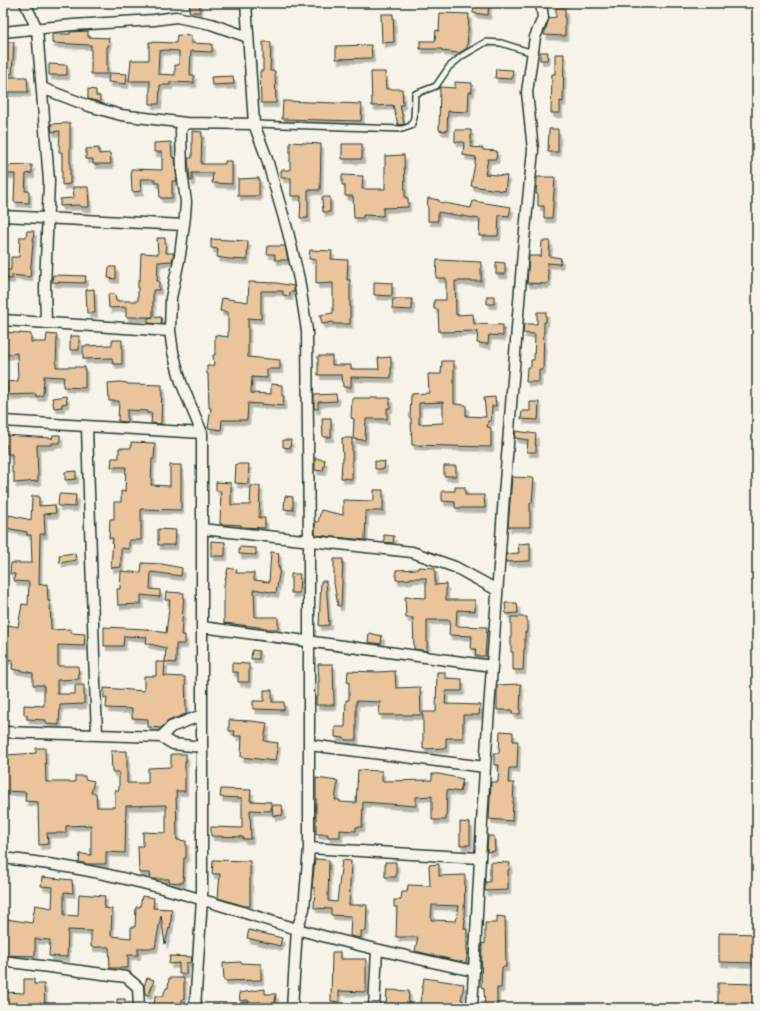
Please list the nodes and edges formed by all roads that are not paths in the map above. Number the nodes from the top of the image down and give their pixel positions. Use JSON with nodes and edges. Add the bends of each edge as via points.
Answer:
{"nodes":[{"id":1,"x":25,"y":3,"type":"edge"},
{"id":2,"x":246,"y":3,"type":"edge"},
{"id":3,"x":541,"y":3,"type":"edge"},
{"id":4,"x":37,"y":29,"type":"junction"},
{"id":5,"x":3,"y":32,"type":"edge"},
{"id":6,"x":248,"y":37,"type":"junction"},
{"id":7,"x":533,"y":53,"type":"junction"},
{"id":8,"x":42,"y":88,"type":"junction"},
{"id":9,"x":186,"y":123,"type":"junction"},
{"id":10,"x":254,"y":124,"type":"junction"},
{"id":11,"x":3,"y":216,"type":"edge"},
{"id":12,"x":47,"y":218,"type":"junction"},
{"id":13,"x":184,"y":225,"type":"junction"},
{"id":14,"x":3,"y":320,"type":"edge"},
{"id":15,"x":46,"y":323,"type":"junction"},
{"id":16,"x":170,"y":331,"type":"junction"},
{"id":17,"x":3,"y":421,"type":"edge"},
{"id":18,"x":87,"y":427,"type":"junction"},
{"id":19,"x":202,"y":433,"type":"junction"},
{"id":20,"x":202,"y":529,"type":"junction"},
{"id":21,"x":310,"y":540,"type":"junction"},
{"id":22,"x":497,"y":590,"type":"junction"},
{"id":23,"x":202,"y":627,"type":"junction"},
{"id":24,"x":310,"y":642,"type":"junction"},
{"id":25,"x":492,"y":666,"type":"junction"},
{"id":26,"x":202,"y":715,"type":"junction"},
{"id":27,"x":3,"y":732,"type":"edge"},
{"id":28,"x":97,"y":734,"type":"junction"},
{"id":29,"x":161,"y":737,"type":"junction"},
{"id":30,"x":309,"y":745,"type":"junction"},
{"id":31,"x":202,"y":747,"type":"junction"},
{"id":32,"x":485,"y":766,"type":"junction"},
{"id":33,"x":309,"y":848,"type":"junction"},
{"id":34,"x":3,"y":858,"type":"edge"},
{"id":35,"x":480,"y":858,"type":"junction"},
{"id":36,"x":202,"y":899,"type":"junction"},
{"id":37,"x":297,"y":929,"type":"junction"},
{"id":38,"x":377,"y":950,"type":"junction"},
{"id":39,"x":3,"y":961,"type":"edge"},
{"id":40,"x":474,"y":971,"type":"junction"},
{"id":41,"x":140,"y":1008,"type":"edge"},
{"id":42,"x":195,"y":1008,"type":"edge"},
{"id":43,"x":292,"y":1008,"type":"edge"},
{"id":44,"x":374,"y":1008,"type":"edge"},
{"id":45,"x":472,"y":1008,"type":"edge"}],
"edges":[{"from":1,"to":4,"type":"street"},
{"from":2,"to":6,"type":"street"},
{"from":3,"to":7,"type":"street","via":[[543,18],[535,37]]},
{"from":4,"to":5,"type":"street"},
{"from":4,"to":6,"type":"street","via":[[176,17],[211,24]]},
{"from":4,"to":8,"type":"street"},
{"from":6,"to":10,"type":"street"},
{"from":7,"to":10,"type":"lane","via":[[501,43],[486,42],[449,67],[436,86],[415,94],[414,118],[411,126],[402,129]]},
{"from":7,"to":22,"type":"street","via":[[527,92],[533,150]]},
{"from":8,"to":9,"type":"street","via":[[121,115]]},
{"from":8,"to":12,"type":"street","via":[[49,181]]},
{"from":9,"to":10,"type":"street"},
{"from":9,"to":13,"type":"street","via":[[181,130],[186,202]]},
{"from":10,"to":21,"type":"street","via":[[288,232],[300,279],[307,331]]},
{"from":11,"to":12,"type":"street"},
{"from":12,"to":13,"type":"street"},
{"from":12,"to":15,"type":"street","via":[[44,288]]},
{"from":13,"to":16,"type":"street","via":[[171,298]]},
{"from":14,"to":15,"type":"street"},
{"from":15,"to":16,"type":"street"},
{"from":16,"to":19,"type":"street","via":[[181,382]]},
{"from":17,"to":18,"type":"street"},
{"from":18,"to":19,"type":"street"},
{"from":18,"to":28,"type":"street"},
{"from":19,"to":20,"type":"street"},
{"from":20,"to":21,"type":"street"},
{"from":20,"to":23,"type":"street"},
{"from":21,"to":22,"type":"street","via":[[412,552],[455,567]]},
{"from":21,"to":24,"type":"street"},
{"from":22,"to":25,"type":"street"},
{"from":23,"to":24,"type":"street"},
{"from":23,"to":26,"type":"street"},
{"from":24,"to":25,"type":"street"},
{"from":24,"to":30,"type":"street"},
{"from":25,"to":32,"type":"street"},
{"from":26,"to":29,"type":"street","via":[[171,727]]},
{"from":26,"to":31,"type":"street"},
{"from":27,"to":28,"type":"street"},
{"from":28,"to":29,"type":"street"},
{"from":29,"to":31,"type":"street","via":[[173,744]]},
{"from":30,"to":32,"type":"street"},
{"from":30,"to":33,"type":"street"},
{"from":31,"to":36,"type":"street"},
{"from":32,"to":35,"type":"street"},
{"from":33,"to":35,"type":"street"},
{"from":33,"to":37,"type":"street","via":[[304,909]]},
{"from":34,"to":36,"type":"street","via":[[134,880]]},
{"from":35,"to":40,"type":"street"},
{"from":36,"to":37,"type":"street"},
{"from":36,"to":42,"type":"street"},
{"from":37,"to":38,"type":"street"},
{"from":37,"to":43,"type":"street"},
{"from":38,"to":40,"type":"street"},
{"from":38,"to":44,"type":"street"},
{"from":39,"to":41,"type":"street","via":[[126,977],[138,987]]},
{"from":40,"to":45,"type":"street"}]}
